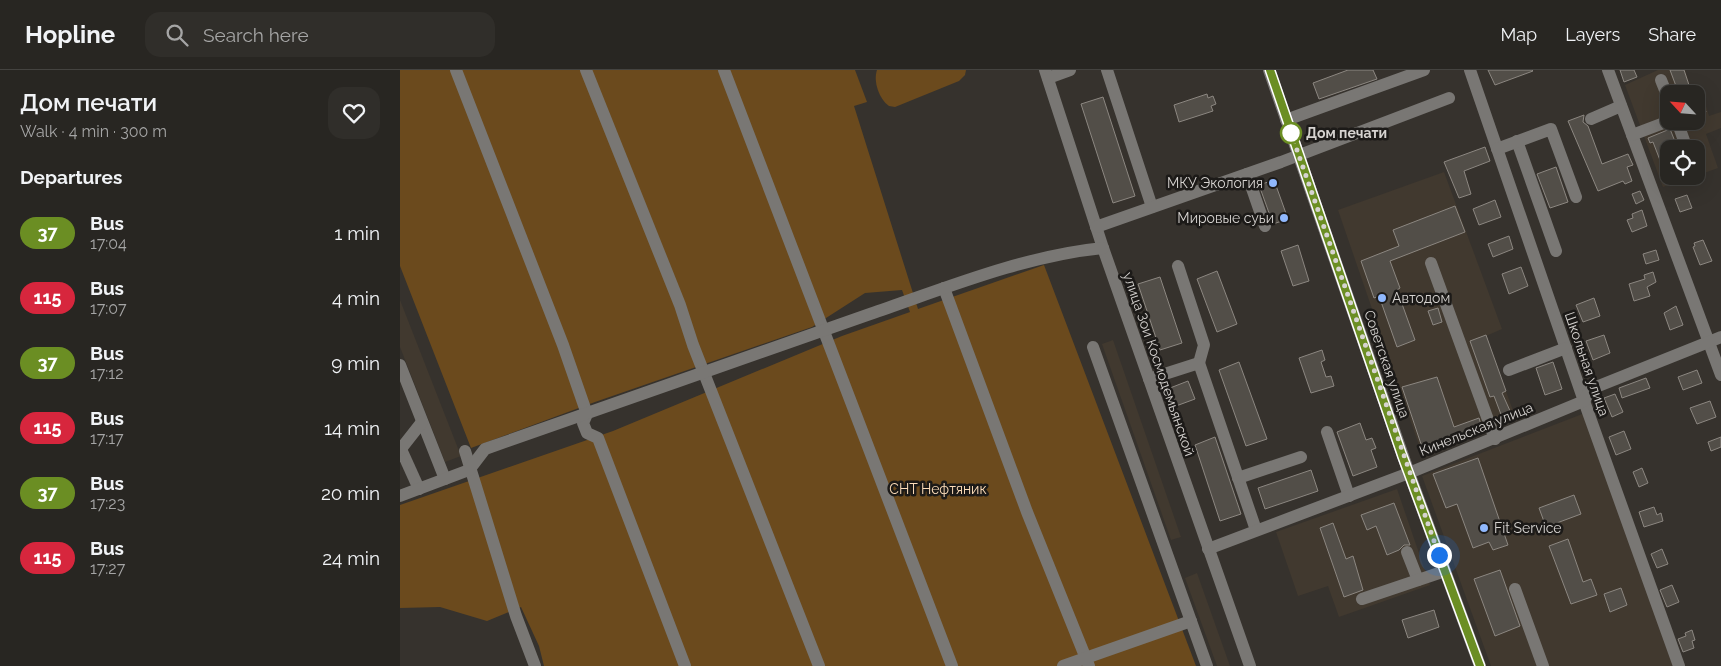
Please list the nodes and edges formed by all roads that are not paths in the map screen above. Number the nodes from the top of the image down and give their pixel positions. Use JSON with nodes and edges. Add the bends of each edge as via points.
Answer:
{"nodes":[{"id":1,"x":456,"y":70,"type":"edge"},
{"id":2,"x":586,"y":70,"type":"edge"},
{"id":3,"x":724,"y":70,"type":"edge"},
{"id":4,"x":1070,"y":70,"type":"edge"},
{"id":5,"x":1107,"y":70,"type":"edge"},
{"id":6,"x":1270,"y":70,"type":"edge"},
{"id":7,"x":1424,"y":70,"type":"edge"},
{"id":8,"x":1470,"y":70,"type":"edge"},
{"id":9,"x":1608,"y":70,"type":"edge"},
{"id":10,"x":1047,"y":74,"type":"edge"},
{"id":11,"x":1661,"y":80,"type":"dead end"},
{"id":12,"x":1663,"y":85,"type":"edge"},
{"id":13,"x":1449,"y":98,"type":"dead end"},
{"id":14,"x":1622,"y":106,"type":"junction"},
{"id":15,"x":1591,"y":119,"type":"dead end"},
{"id":16,"x":1286,"y":120,"type":"junction"},
{"id":17,"x":1660,"y":124,"type":"edge"},
{"id":18,"x":1632,"y":135,"type":"junction"},
{"id":19,"x":1518,"y":141,"type":"junction"},
{"id":20,"x":1497,"y":149,"type":"junction"},
{"id":21,"x":1298,"y":155,"type":"junction"},
{"id":22,"x":1247,"y":174,"type":"junction"},
{"id":23,"x":1576,"y":197,"type":"dead end"},
{"id":24,"x":1152,"y":207,"type":"junction"},
{"id":25,"x":1265,"y":226,"type":"dead end"},
{"id":26,"x":1096,"y":227,"type":"junction"},
{"id":27,"x":1103,"y":248,"type":"junction"},
{"id":28,"x":1556,"y":251,"type":"dead end"},
{"id":29,"x":1431,"y":263,"type":"dead end"},
{"id":30,"x":1178,"y":266,"type":"dead end"},
{"id":31,"x":944,"y":288,"type":"junction"},
{"id":32,"x":823,"y":330,"type":"junction"},
{"id":33,"x":1715,"y":339,"type":"edge"},
{"id":34,"x":1093,"y":346,"type":"dead end"},
{"id":35,"x":1566,"y":348,"type":"junction"},
{"id":36,"x":1199,"y":363,"type":"junction"},
{"id":37,"x":400,"y":365,"type":"edge"},
{"id":38,"x":1509,"y":370,"type":"dead end"},
{"id":39,"x":706,"y":371,"type":"junction"},
{"id":40,"x":1721,"y":375,"type":"edge"},
{"id":41,"x":1149,"y":379,"type":"junction"},
{"id":42,"x":1584,"y":401,"type":"junction"},
{"id":43,"x":587,"y":414,"type":"junction"},
{"id":44,"x":422,"y":422,"type":"junction"},
{"id":45,"x":1327,"y":432,"type":"dead end"},
{"id":46,"x":1495,"y":439,"type":"junction"},
{"id":47,"x":401,"y":448,"type":"edge"},
{"id":48,"x":465,"y":451,"type":"dead end"},
{"id":49,"x":1301,"y":457,"type":"dead end"},
{"id":50,"x":470,"y":470,"type":"junction"},
{"id":51,"x":1409,"y":473,"type":"junction"},
{"id":52,"x":1238,"y":478,"type":"junction"},
{"id":53,"x":445,"y":479,"type":"junction"},
{"id":54,"x":419,"y":489,"type":"junction"},
{"id":55,"x":400,"y":496,"type":"edge"},
{"id":56,"x":1348,"y":496,"type":"junction"},
{"id":57,"x":1256,"y":530,"type":"junction"},
{"id":58,"x":1208,"y":549,"type":"junction"},
{"id":59,"x":1407,"y":552,"type":"dead end"},
{"id":60,"x":1445,"y":571,"type":"junction"},
{"id":61,"x":1418,"y":580,"type":"junction"},
{"id":62,"x":1515,"y":589,"type":"dead end"},
{"id":63,"x":1362,"y":599,"type":"dead end"},
{"id":64,"x":1190,"y":622,"type":"junction"},
{"id":65,"x":1087,"y":662,"type":"edge"},
{"id":66,"x":535,"y":666,"type":"edge"},
{"id":67,"x":685,"y":666,"type":"edge"},
{"id":68,"x":819,"y":666,"type":"edge"},
{"id":69,"x":952,"y":666,"type":"edge"},
{"id":70,"x":1063,"y":666,"type":"edge"},
{"id":71,"x":1207,"y":666,"type":"edge"},
{"id":72,"x":1250,"y":666,"type":"edge"},
{"id":73,"x":1480,"y":666,"type":"edge"},
{"id":74,"x":1543,"y":666,"type":"edge"},
{"id":75,"x":1679,"y":666,"type":"edge"}],
"edges":[{"from":1,"to":43,"type":"street"},
{"from":2,"to":39,"type":"street"},
{"from":3,"to":32,"type":"street"},
{"from":4,"to":10,"type":"street"},
{"from":5,"to":24,"type":"street"},
{"from":6,"to":16,"type":"street","name":"Советская улица"},
{"from":7,"to":16,"type":"street"},
{"from":8,"to":20,"type":"street","name":"Школьная улица"},
{"from":9,"to":14,"type":"street"},
{"from":10,"to":26,"type":"street","name":"улица Зои Космодемьянской"},
{"from":11,"to":12,"type":"street"},
{"from":13,"to":21,"type":"street"},
{"from":14,"to":15,"type":"street"},
{"from":14,"to":18,"type":"street"},
{"from":16,"to":21,"type":"street","name":"Советская улица"},
{"from":17,"to":18,"type":"street"},
{"from":18,"to":33,"type":"street"},
{"from":19,"to":20,"type":"street"},
{"from":19,"to":23,"type":"street","via":[[1550,129]]},
{"from":19,"to":28,"type":"street"},
{"from":20,"to":35,"type":"street","name":"Школьная улица"},
{"from":21,"to":22,"type":"street"},
{"from":21,"to":51,"type":"street","name":"Советская улица"},
{"from":22,"to":24,"type":"street"},
{"from":22,"to":25,"type":"street"},
{"from":24,"to":26,"type":"street"},
{"from":26,"to":27,"type":"street","name":"улица Зои Космодемьянской"},
{"from":27,"to":31,"type":"street","via":[[1063,252]]},
{"from":27,"to":41,"type":"street","name":"улица Зои Космодемьянской"},
{"from":29,"to":46,"type":"street"},
{"from":30,"to":36,"type":"street","via":[[1204,344]]},
{"from":31,"to":32,"type":"street"},
{"from":31,"to":65,"type":"street"},
{"from":32,"to":39,"type":"street"},
{"from":32,"to":69,"type":"street"},
{"from":33,"to":40,"type":"street"},
{"from":33,"to":42,"type":"street","name":"Кинельская улица","via":[[1591,389]]},
{"from":34,"to":64,"type":"street"},
{"from":35,"to":38,"type":"street"},
{"from":35,"to":42,"type":"street","name":"Школьная улица"},
{"from":36,"to":41,"type":"street"},
{"from":36,"to":52,"type":"street"},
{"from":37,"to":44,"type":"street"},
{"from":39,"to":43,"type":"street"},
{"from":39,"to":68,"type":"street"},
{"from":41,"to":58,"type":"street","name":"улица Зои Космодемьянской"},
{"from":42,"to":46,"type":"street","name":"Кинельская улица"},
{"from":42,"to":75,"type":"street","name":"Школьная улица"},
{"from":43,"to":50,"type":"street","via":[[484,449]]},
{"from":43,"to":67,"type":"street","via":[[583,423],[587,433],[598,438]]},
{"from":44,"to":47,"type":"street"},
{"from":44,"to":53,"type":"street"},
{"from":45,"to":56,"type":"street"},
{"from":46,"to":51,"type":"street","name":"Кинельская улица"},
{"from":47,"to":54,"type":"street"},
{"from":48,"to":50,"type":"street"},
{"from":49,"to":52,"type":"street"},
{"from":50,"to":53,"type":"street"},
{"from":50,"to":66,"type":"street"},
{"from":51,"to":56,"type":"street","name":"Кинельская улица"},
{"from":51,"to":60,"type":"street","name":"Советская улица"},
{"from":52,"to":57,"type":"street"},
{"from":53,"to":54,"type":"street"},
{"from":54,"to":55,"type":"street"},
{"from":56,"to":57,"type":"street","name":"Кинельская улица"},
{"from":57,"to":58,"type":"street","name":"Кинельская улица"},
{"from":58,"to":72,"type":"street","name":"улица Зои Космодемьянской"},
{"from":59,"to":61,"type":"street"},
{"from":60,"to":61,"type":"street"},
{"from":60,"to":73,"type":"street","name":"Советская улица"},
{"from":61,"to":63,"type":"street"},
{"from":62,"to":74,"type":"street"},
{"from":64,"to":65,"type":"street"},
{"from":64,"to":71,"type":"street"},
{"from":65,"to":70,"type":"street"}]}
